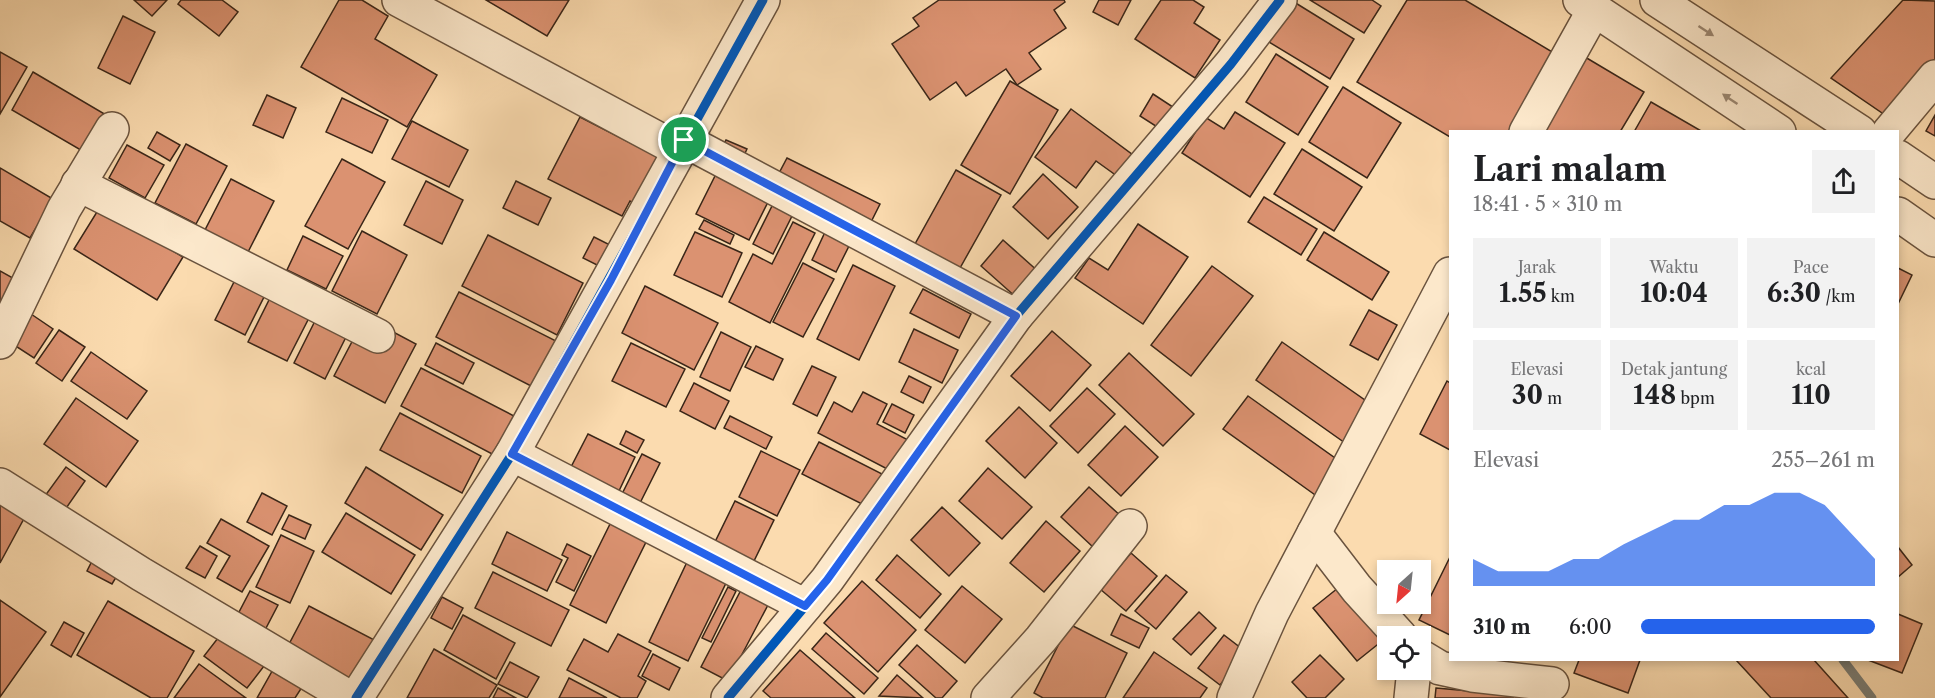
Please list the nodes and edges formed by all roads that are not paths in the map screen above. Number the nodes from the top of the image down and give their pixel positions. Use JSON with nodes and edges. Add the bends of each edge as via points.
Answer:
{"nodes":[{"id":1,"x":399,"y":0,"type":"edge"},
{"id":2,"x":763,"y":0,"type":"edge"},
{"id":3,"x":1280,"y":0,"type":"edge"},
{"id":4,"x":1657,"y":0,"type":"edge"},
{"id":5,"x":1587,"y":5,"type":"edge"},
{"id":6,"x":1935,"y":77,"type":"edge"},
{"id":7,"x":112,"y":129,"type":"dead end"},
{"id":8,"x":1527,"y":130,"type":"edge"},
{"id":9,"x":1776,"y":130,"type":"edge"},
{"id":10,"x":1857,"y":130,"type":"edge"},
{"id":11,"x":1891,"y":130,"type":"edge"},
{"id":12,"x":682,"y":145,"type":"junction"},
{"id":13,"x":1899,"y":158,"type":"edge"},
{"id":14,"x":1935,"y":182,"type":"edge"},
{"id":15,"x":78,"y":184,"type":"junction"},
{"id":16,"x":1899,"y":215,"type":"edge"},
{"id":17,"x":1935,"y":240,"type":"edge"},
{"id":18,"x":1449,"y":276,"type":"edge"},
{"id":19,"x":1016,"y":316,"type":"junction"},
{"id":20,"x":378,"y":336,"type":"dead end"},
{"id":21,"x":0,"y":342,"type":"edge"},
{"id":22,"x":512,"y":454,"type":"junction"},
{"id":23,"x":0,"y":485,"type":"edge"},
{"id":24,"x":1130,"y":525,"type":"dead end"},
{"id":25,"x":1314,"y":533,"type":"junction"},
{"id":26,"x":805,"y":606,"type":"junction"},
{"id":27,"x":1391,"y":626,"type":"edge"},
{"id":28,"x":1431,"y":663,"type":"edge"},
{"id":29,"x":1413,"y":680,"type":"edge"},
{"id":30,"x":1553,"y":681,"type":"edge"},
{"id":31,"x":350,"y":698,"type":"edge"},
{"id":32,"x":356,"y":698,"type":"edge"},
{"id":33,"x":728,"y":698,"type":"edge"},
{"id":34,"x":988,"y":698,"type":"edge"},
{"id":35,"x":1234,"y":698,"type":"edge"},
{"id":36,"x":1411,"y":698,"type":"edge"}],
"edges":[{"from":1,"to":12,"type":"street"},
{"from":2,"to":12,"type":"street"},
{"from":3,"to":19,"type":"street","via":[[1201,100]]},
{"from":4,"to":10,"type":"street","one_way":true},
{"from":5,"to":8,"type":"street"},
{"from":9,"to":5,"type":"street","one_way":true},
{"from":6,"to":11,"type":"street"},
{"from":7,"to":15,"type":"street"},
{"from":12,"to":19,"type":"street"},
{"from":12,"to":22,"type":"street"},
{"from":13,"to":14,"type":"street"},
{"from":15,"to":20,"type":"street"},
{"from":15,"to":21,"type":"street"},
{"from":16,"to":17,"type":"street"},
{"from":18,"to":25,"type":"street"},
{"from":19,"to":26,"type":"street"},
{"from":22,"to":26,"type":"street"},
{"from":22,"to":32,"type":"street"},
{"from":23,"to":31,"type":"street"},
{"from":24,"to":34,"type":"street","via":[[1041,639]]},
{"from":25,"to":27,"type":"street"},
{"from":25,"to":35,"type":"street"},
{"from":26,"to":33,"type":"street"},
{"from":28,"to":30,"type":"street","via":[[1472,675]]},
{"from":29,"to":36,"type":"street"}]}
